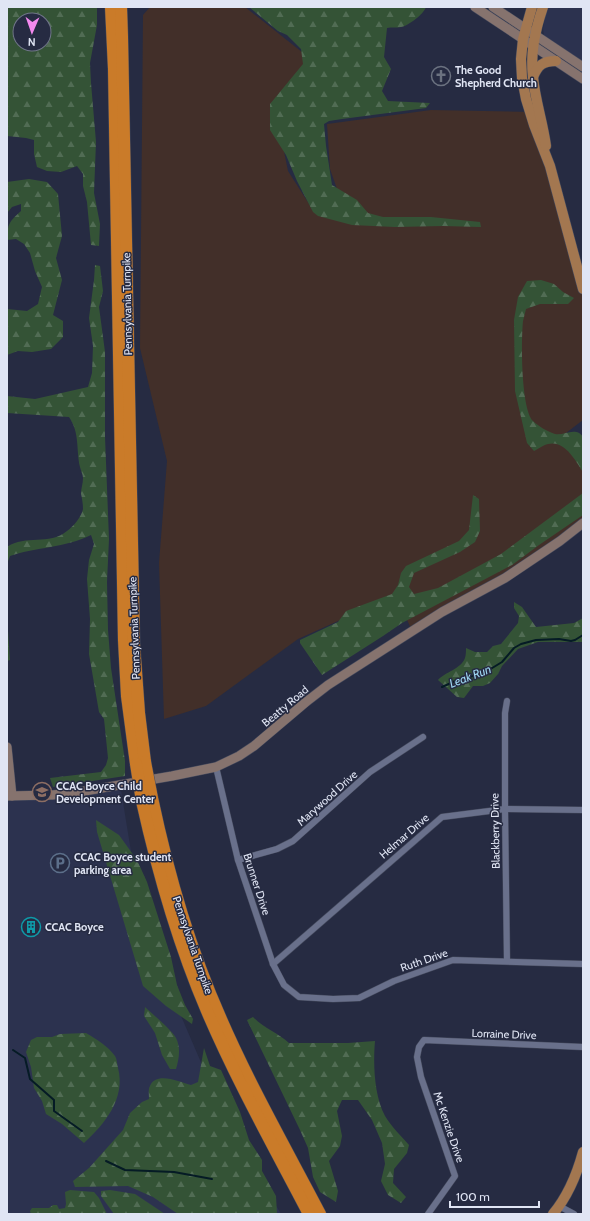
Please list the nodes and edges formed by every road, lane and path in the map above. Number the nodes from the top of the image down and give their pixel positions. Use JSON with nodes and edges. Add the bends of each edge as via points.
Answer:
{"nodes":[{"id":1,"x":111,"y":7,"type":"edge"},
{"id":2,"x":121,"y":7,"type":"edge"},
{"id":3,"x":476,"y":7,"type":"edge"},
{"id":4,"x":493,"y":7,"type":"edge"},
{"id":5,"x":532,"y":7,"type":"edge"},
{"id":6,"x":543,"y":7,"type":"edge"},
{"id":7,"x":525,"y":28,"type":"junction"},
{"id":8,"x":535,"y":34,"type":"junction"},
{"id":9,"x":522,"y":39,"type":"junction"},
{"id":10,"x":533,"y":46,"type":"junction"},
{"id":11,"x":556,"y":61,"type":"junction"},
{"id":12,"x":583,"y":67,"type":"edge"},
{"id":13,"x":533,"y":77,"type":"junction"},
{"id":14,"x":583,"y":79,"type":"edge"},
{"id":15,"x":550,"y":166,"type":"junction"},
{"id":16,"x":583,"y":289,"type":"edge"},
{"id":17,"x":583,"y":523,"type":"edge"},
{"id":18,"x":507,"y":701,"type":"dead end"},
{"id":19,"x":423,"y":737,"type":"dead end"},
{"id":20,"x":7,"y":747,"type":"edge"},
{"id":21,"x":140,"y":763,"type":"junction"},
{"id":22,"x":216,"y":767,"type":"junction"},
{"id":23,"x":10,"y":796,"type":"edge"},
{"id":24,"x":147,"y":800,"type":"junction"},
{"id":25,"x":505,"y":809,"type":"junction"},
{"id":26,"x":583,"y":809,"type":"edge"},
{"id":27,"x":238,"y":860,"type":"junction"},
{"id":28,"x":507,"y":961,"type":"junction"},
{"id":29,"x":273,"y":964,"type":"junction"},
{"id":30,"x":583,"y":964,"type":"edge"},
{"id":31,"x":299,"y":996,"type":"joint"},
{"id":32,"x":424,"y":1040,"type":"joint"},
{"id":33,"x":583,"y":1047,"type":"edge"},
{"id":34,"x":583,"y":1152,"type":"edge"},
{"id":35,"x":556,"y":1210,"type":"edge"},
{"id":36,"x":309,"y":1214,"type":"edge"},
{"id":37,"x":320,"y":1214,"type":"edge"},
{"id":38,"x":428,"y":1214,"type":"edge"},
{"id":39,"x":574,"y":1214,"type":"edge"}],
"edges":[{"from":1,"to":21,"type":"highway","name":"Pennsylvania Turnpike","via":[[124,640],[128,696]]},
{"from":2,"to":21,"type":"highway","name":"Pennsylvania Turnpike","via":[[134,644]]},
{"from":3,"to":9,"type":"street"},
{"from":4,"to":7,"type":"street"},
{"from":5,"to":7,"type":"main road"},
{"from":6,"to":8,"type":"main road"},
{"from":7,"to":8,"type":"street"},
{"from":7,"to":9,"type":"main road"},
{"from":8,"to":10,"type":"main road"},
{"from":8,"to":12,"type":"street"},
{"from":9,"to":10,"type":"street"},
{"from":9,"to":15,"type":"main road","via":[[522,78],[526,99]]},
{"from":10,"to":11,"type":"street"},
{"from":10,"to":13,"type":"main road"},
{"from":11,"to":13,"type":"main road","via":[[542,63]]},
{"from":11,"to":14,"type":"street"},
{"from":13,"to":15,"type":"main road"},
{"from":15,"to":16,"type":"main road"},
{"from":17,"to":22,"type":"street","name":"Beatty Road","via":[[505,578],[442,612],[328,686],[254,746]]},
{"from":18,"to":25,"type":"street","name":"Blackberry Drive"},
{"from":19,"to":27,"type":"street","name":"Marywood Drive","via":[[370,772],[293,841],[277,849]]},
{"from":20,"to":23,"type":"street","name":"Beatty Road"},
{"from":21,"to":24,"type":"highway","name":"Pennsylvania Turnpike","bridge":true},
{"from":22,"to":23,"type":"street","name":"Beatty Road","via":[[73,793]]},
{"from":22,"to":27,"type":"street","name":"Brunner Drive"},
{"from":24,"to":36,"type":"highway","name":"Pennsylvania Turnpike","via":[[164,892],[199,992],[228,1057]]},
{"from":24,"to":37,"type":"highway","name":"Pennsylvania Turnpike","via":[[186,929],[207,986],[234,1047]]},
{"from":25,"to":26,"type":"street","name":"Helmar Drive"},
{"from":25,"to":28,"type":"street","name":"Blackberry Drive"},
{"from":25,"to":29,"type":"street","name":"Helmar Drive","via":[[442,817]]},
{"from":27,"to":29,"type":"street","name":"Brunner Drive"},
{"from":28,"to":30,"type":"street","name":"Ruth Drive"},
{"from":28,"to":31,"type":"street","name":"Ruth Drive","via":[[453,960],[394,981],[359,998]]},
{"from":29,"to":31,"type":"street","name":"Brunner Drive","via":[[284,986]]},
{"from":32,"to":33,"type":"street","name":"Lorraine Drive"},
{"from":32,"to":38,"type":"street","name":"Mc Kenzie Drive","via":[[417,1057],[421,1077],[455,1176]]},
{"from":34,"to":35,"type":"main road","via":[[572,1184]]},
{"from":35,"to":39,"type":"street"}]}
